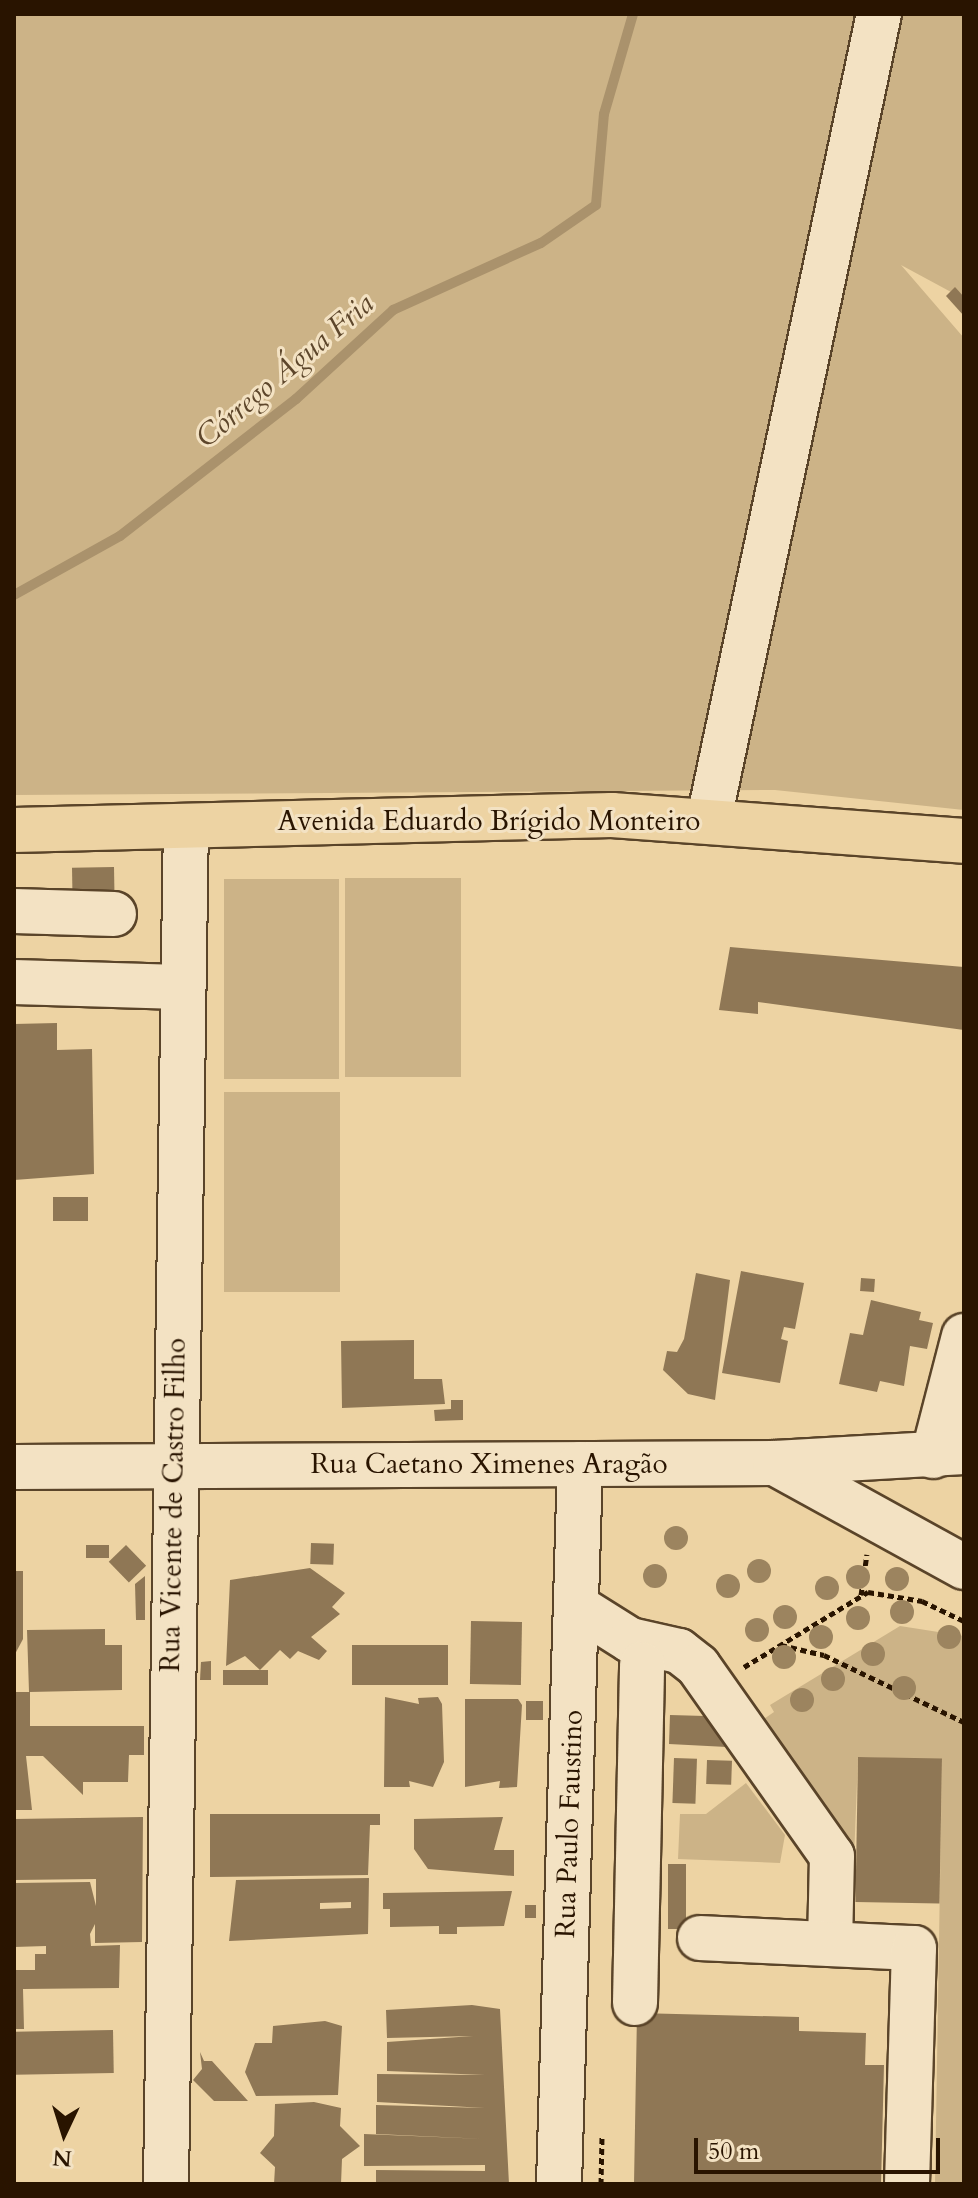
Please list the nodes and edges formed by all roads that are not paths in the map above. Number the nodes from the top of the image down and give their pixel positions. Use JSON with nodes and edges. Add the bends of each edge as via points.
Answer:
{"nodes":[{"id":1,"x":879,"y":14,"type":"edge"},
{"id":2,"x":709,"y":819,"type":"junction"},
{"id":3,"x":186,"y":826,"type":"junction"},
{"id":4,"x":14,"y":830,"type":"edge"},
{"id":5,"x":964,"y":841,"type":"edge"},
{"id":6,"x":14,"y":911,"type":"edge"},
{"id":7,"x":114,"y":914,"type":"dead end"},
{"id":8,"x":14,"y":982,"type":"edge"},
{"id":9,"x":180,"y":987,"type":"junction"},
{"id":10,"x":964,"y":1336,"type":"edge"},
{"id":11,"x":949,"y":1454,"type":"edge"},
{"id":12,"x":775,"y":1463,"type":"junction"},
{"id":13,"x":580,"y":1464,"type":"junction"},
{"id":14,"x":173,"y":1465,"type":"junction"},
{"id":15,"x":14,"y":1467,"type":"edge"},
{"id":16,"x":964,"y":1567,"type":"edge"},
{"id":17,"x":576,"y":1606,"type":"junction"},
{"id":18,"x":642,"y":1664,"type":"junction"},
{"id":19,"x":698,"y":1666,"type":"junction"},
{"id":20,"x":573,"y":1679,"type":"junction"},
{"id":21,"x":700,"y":1938,"type":"dead end"},
{"id":22,"x":830,"y":1944,"type":"junction"},
{"id":23,"x":635,"y":2003,"type":"dead end"},
{"id":24,"x":166,"y":2184,"type":"edge"},
{"id":25,"x":559,"y":2184,"type":"edge"},
{"id":26,"x":907,"y":2184,"type":"edge"}],
"edges":[{"from":1,"to":2,"type":"street"},
{"from":2,"to":3,"type":"main road","name":"Avenida Eduardo Brígido Monteiro"},
{"from":2,"to":5,"type":"main road","name":"Avenida Eduardo Brígido Monteiro"},
{"from":3,"to":4,"type":"main road","name":"Avenida Eduardo Brígido Monteiro"},
{"from":3,"to":9,"type":"street","name":"Rua Vicente de Castro Filho"},
{"from":6,"to":7,"type":"street"},
{"from":8,"to":9,"type":"street"},
{"from":9,"to":14,"type":"street","name":"Rua Vicente de Castro Filho"},
{"from":10,"to":11,"type":"street"},
{"from":11,"to":12,"type":"street","name":"Rua Caetano Ximenes Aragão"},
{"from":12,"to":13,"type":"street","name":"Rua Caetano Ximenes Aragão"},
{"from":12,"to":16,"type":"street"},
{"from":13,"to":14,"type":"street","name":"Rua Caetano Ximenes Aragão"},
{"from":13,"to":17,"type":"street","name":"Rua Paulo Faustino"},
{"from":14,"to":15,"type":"street","name":"Rua Caetano Ximenes Aragão"},
{"from":14,"to":24,"type":"street","name":"Rua Vicente de Castro Filho"},
{"from":17,"to":19,"type":"street","via":[[630,1640],[679,1651]]},
{"from":17,"to":20,"type":"street","name":"Rua Paulo Faustino"},
{"from":18,"to":19,"type":"street"},
{"from":18,"to":20,"type":"street"},
{"from":18,"to":23,"type":"street"},
{"from":19,"to":22,"type":"street","via":[[832,1856]]},
{"from":20,"to":25,"type":"street","name":"Rua Paulo Faustino"},
{"from":21,"to":22,"type":"street"},
{"from":22,"to":26,"type":"street","via":[[914,1948]]}]}
